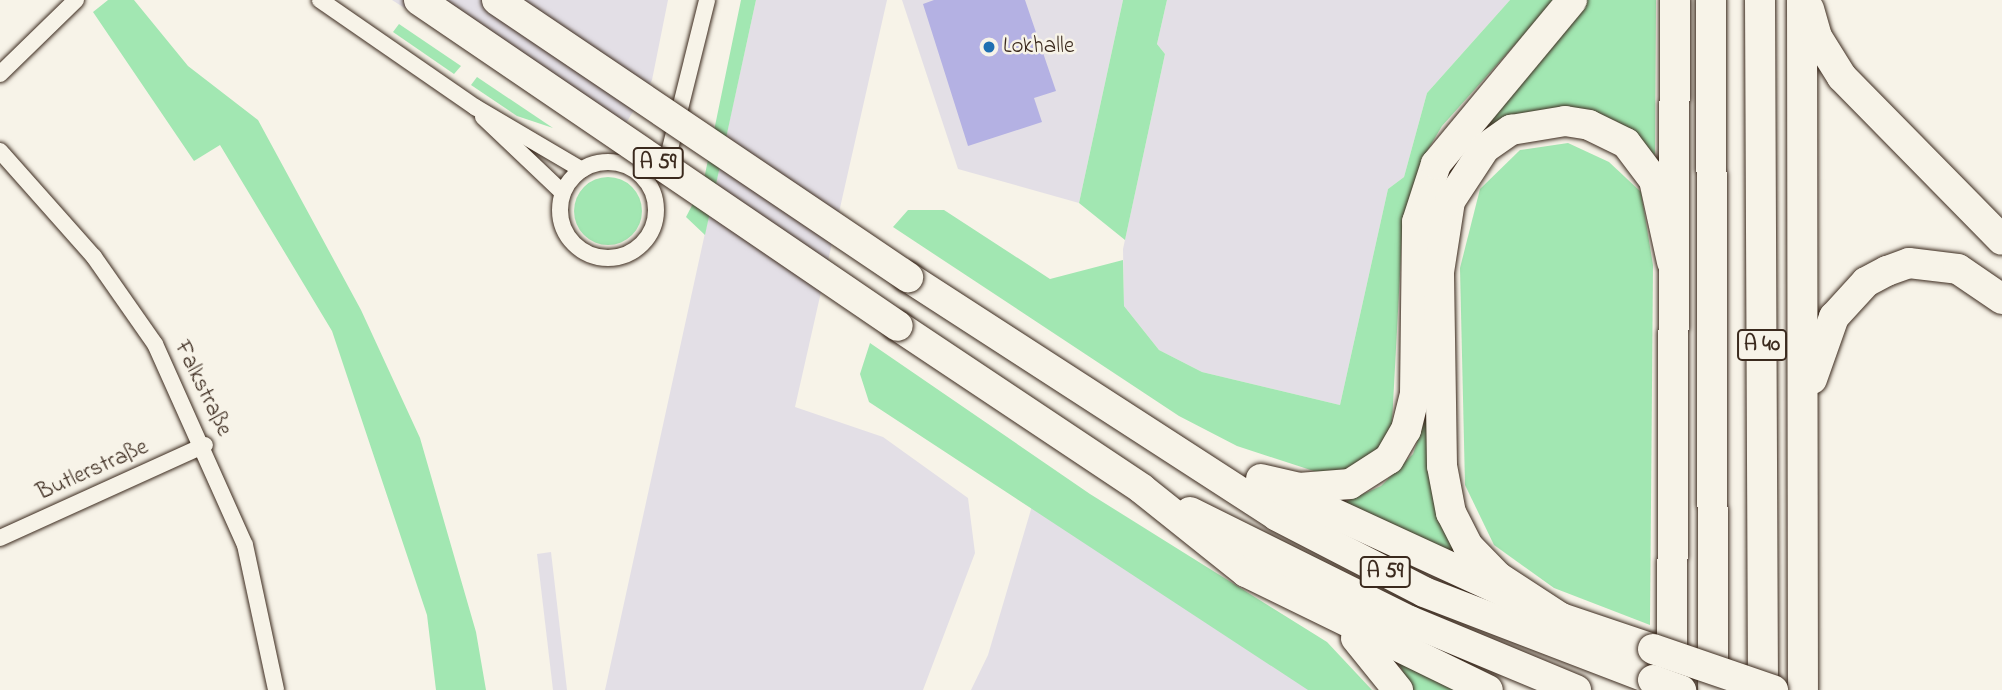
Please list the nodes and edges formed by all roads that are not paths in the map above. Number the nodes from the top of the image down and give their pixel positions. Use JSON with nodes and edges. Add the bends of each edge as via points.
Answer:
{"nodes":[{"id":1,"x":76,"y":0,"type":"edge"},
{"id":2,"x":320,"y":0,"type":"edge"},
{"id":3,"x":419,"y":0,"type":"edge"},
{"id":4,"x":496,"y":0,"type":"edge"},
{"id":5,"x":707,"y":0,"type":"edge"},
{"id":6,"x":1572,"y":0,"type":"edge"},
{"id":7,"x":1675,"y":0,"type":"edge"},
{"id":8,"x":1711,"y":0,"type":"edge"},
{"id":9,"x":1760,"y":0,"type":"edge"},
{"id":10,"x":1802,"y":0,"type":"edge"},
{"id":11,"x":1807,"y":0,"type":"edge"},
{"id":12,"x":0,"y":74,"type":"edge"},
{"id":13,"x":687,"y":89,"type":"junction"},
{"id":14,"x":475,"y":107,"type":"junction"},
{"id":15,"x":0,"y":151,"type":"edge"},
{"id":16,"x":634,"y":169,"type":"junction"},
{"id":17,"x":582,"y":170,"type":"junction"},
{"id":18,"x":563,"y":193,"type":"junction"},
{"id":19,"x":653,"y":194,"type":"junction"},
{"id":20,"x":2002,"y":240,"type":"edge"},
{"id":21,"x":1672,"y":262,"type":"junction"},
{"id":22,"x":2002,"y":299,"type":"edge"},
{"id":23,"x":1803,"y":413,"type":"junction"},
{"id":24,"x":1136,"y":423,"type":"junction"},
{"id":25,"x":205,"y":445,"type":"junction"},
{"id":26,"x":1261,"y":480,"type":"junction"},
{"id":27,"x":1142,"y":489,"type":"junction"},
{"id":28,"x":0,"y":538,"type":"edge"},
{"id":29,"x":1560,"y":618,"type":"junction"},
{"id":30,"x":1341,"y":623,"type":"junction"},
{"id":31,"x":1663,"y":685,"type":"edge"},
{"id":32,"x":276,"y":690,"type":"edge"},
{"id":33,"x":1398,"y":690,"type":"edge"},
{"id":34,"x":1488,"y":690,"type":"edge"},
{"id":35,"x":1576,"y":690,"type":"edge"},
{"id":36,"x":1681,"y":690,"type":"edge"},
{"id":37,"x":1713,"y":690,"type":"edge"},
{"id":38,"x":1763,"y":690,"type":"edge"},
{"id":39,"x":1773,"y":690,"type":"edge"},
{"id":40,"x":1802,"y":690,"type":"edge"}],
"edges":[{"from":1,"to":12,"type":"street"},
{"from":2,"to":14,"type":"street"},
{"from":3,"to":27,"type":"highway","number":"A 59","bridge":true},
{"from":4,"to":24,"type":"highway","number":"A 59","bridge":true,"via":[[908,277]]},
{"from":5,"to":13,"type":"street"},
{"from":6,"to":26,"type":"highway","via":[[1436,164],[1417,222],[1415,394],[1406,430],[1389,458],[1350,484],[1299,488]]},
{"from":7,"to":21,"type":"highway"},
{"from":8,"to":37,"type":"highway","number":"A 40"},
{"from":9,"to":38,"type":"highway","number":"A 40"},
{"from":10,"to":23,"type":"highway"},
{"from":11,"to":20,"type":"highway","via":[[1817,37],[1842,77]]},
{"from":13,"to":16,"type":"street","via":[[661,144]]},
{"from":13,"to":19,"type":"street","via":[[668,164]]},
{"from":14,"to":17,"type":"street"},
{"from":14,"to":18,"type":"street"},
{"from":15,"to":25,"type":"street","name":"Falkstraße","via":[[94,257],[155,344]]},
{"from":16,"to":17,"type":"street","via":[[600,162]]},
{"from":16,"to":19,"type":"street"},
{"from":17,"to":18,"type":"street"},
{"from":18,"to":19,"type":"street","via":[[560,209],[569,237],[599,257],[618,257],[647,237]]},
{"from":21,"to":29,"type":"highway","via":[[1654,180],[1626,143],[1589,125],[1565,121],[1511,130],[1485,148],[1450,201],[1439,272],[1442,466],[1451,513],[1468,546],[1498,577]]},
{"from":21,"to":31,"type":"highway"},
{"from":22,"to":23,"type":"highway","via":[[1977,278],[1934,263],[1909,263],[1866,282],[1835,317]]},
{"from":23,"to":40,"type":"highway"},
{"from":24,"to":26,"type":"highway"},
{"from":24,"to":31,"type":"highway","number":"A 59","via":[[1277,516],[1424,592]]},
{"from":25,"to":28,"type":"street","name":"Butlerstraße"},
{"from":25,"to":32,"type":"street","name":"Falkstraße","via":[[245,545]]},
{"from":26,"to":29,"type":"highway"},
{"from":27,"to":30,"type":"highway","via":[[1246,572]]},
{"from":27,"to":35,"type":"highway","number":"A 59","via":[[1410,621]]},
{"from":29,"to":39,"type":"highway","bridge":true},
{"from":30,"to":33,"type":"highway","via":[[1385,666]]},
{"from":30,"to":34,"type":"highway"},
{"from":31,"to":36,"type":"highway","number":"A 59","bridge":true}]}
